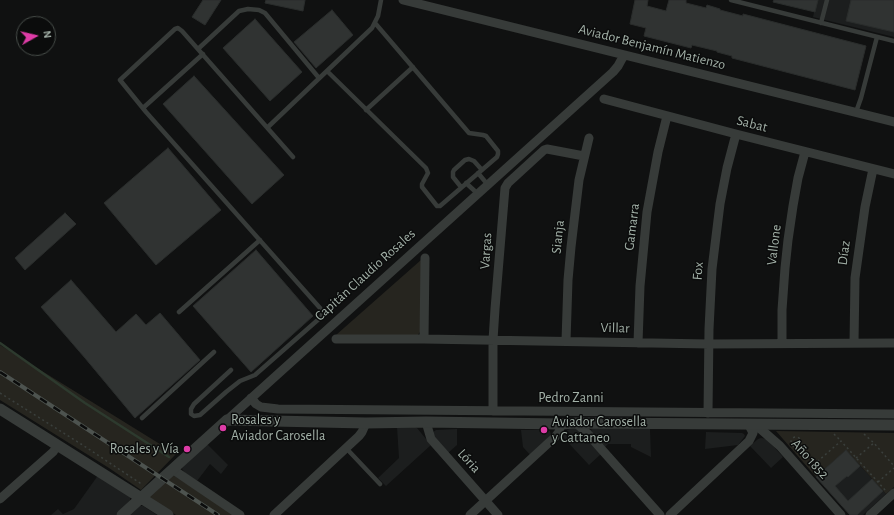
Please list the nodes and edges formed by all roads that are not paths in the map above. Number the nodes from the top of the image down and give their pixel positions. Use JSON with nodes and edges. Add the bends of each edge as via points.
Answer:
{"nodes":[{"id":1,"x":381,"y":0,"type":"edge"},
{"id":2,"x":403,"y":0,"type":"edge"},
{"id":3,"x":731,"y":0,"type":"edge"},
{"id":4,"x":827,"y":0,"type":"edge"},
{"id":5,"x":375,"y":23,"type":"junction"},
{"id":6,"x":821,"y":23,"type":"junction"},
{"id":7,"x":877,"y":37,"type":"junction"},
{"id":8,"x":894,"y":41,"type":"edge"},
{"id":9,"x":198,"y":49,"type":"junction"},
{"id":10,"x":202,"y":54,"type":"junction"},
{"id":11,"x":624,"y":55,"type":"junction"},
{"id":12,"x":413,"y":67,"type":"junction"},
{"id":13,"x":327,"y":71,"type":"junction"},
{"id":14,"x":320,"y":78,"type":"junction"},
{"id":15,"x":604,"y":99,"type":"dead end"},
{"id":16,"x":143,"y":108,"type":"junction"},
{"id":17,"x":366,"y":110,"type":"junction"},
{"id":18,"x":856,"y":112,"type":"junction"},
{"id":19,"x":667,"y":116,"type":"junction"},
{"id":20,"x":894,"y":122,"type":"edge"},
{"id":21,"x":268,"y":127,"type":"junction"},
{"id":22,"x":736,"y":134,"type":"junction"},
{"id":23,"x":589,"y":138,"type":"dead end"},
{"id":24,"x":805,"y":152,"type":"junction"},
{"id":25,"x":584,"y":156,"type":"junction"},
{"id":26,"x":292,"y":157,"type":"dead end"},
{"id":27,"x":873,"y":169,"type":"junction"},
{"id":28,"x":480,"y":172,"type":"junction"},
{"id":29,"x":894,"y":174,"type":"edge"},
{"id":30,"x":466,"y":183,"type":"junction"},
{"id":31,"x":488,"y":185,"type":"junction"},
{"id":32,"x":461,"y":187,"type":"junction"},
{"id":33,"x":478,"y":194,"type":"junction"},
{"id":34,"x":260,"y":240,"type":"junction"},
{"id":35,"x":425,"y":258,"type":"dead end"},
{"id":36,"x":179,"y":312,"type":"dead end"},
{"id":37,"x":336,"y":339,"type":"dead end"},
{"id":38,"x":424,"y":339,"type":"junction"},
{"id":39,"x":494,"y":340,"type":"junction"},
{"id":40,"x":566,"y":341,"type":"junction"},
{"id":41,"x":638,"y":342,"type":"junction"},
{"id":42,"x":894,"y":342,"type":"edge"},
{"id":43,"x":782,"y":343,"type":"junction"},
{"id":44,"x":854,"y":343,"type":"junction"},
{"id":45,"x":709,"y":344,"type":"junction"},
{"id":46,"x":214,"y":352,"type":"dead end"},
{"id":47,"x":231,"y":370,"type":"dead end"},
{"id":48,"x":251,"y":398,"type":"junction"},
{"id":49,"x":0,"y":409,"type":"edge"},
{"id":50,"x":493,"y":412,"type":"junction"},
{"id":51,"x":708,"y":413,"type":"junction"},
{"id":52,"x":894,"y":414,"type":"edge"},
{"id":53,"x":142,"y":418,"type":"dead end"},
{"id":54,"x":227,"y":420,"type":"junction"},
{"id":55,"x":426,"y":422,"type":"junction"},
{"id":56,"x":366,"y":423,"type":"junction"},
{"id":57,"x":576,"y":423,"type":"junction"},
{"id":58,"x":561,"y":424,"type":"junction"},
{"id":59,"x":752,"y":425,"type":"junction"},
{"id":60,"x":894,"y":425,"type":"edge"},
{"id":61,"x":58,"y":445,"type":"junction"},
{"id":62,"x":346,"y":448,"type":"junction"},
{"id":63,"x":172,"y":469,"type":"junction"},
{"id":64,"x":380,"y":484,"type":"dead end"},
{"id":65,"x":892,"y":494,"type":"edge"},
{"id":66,"x":142,"y":498,"type":"junction"},
{"id":67,"x":0,"y":499,"type":"edge"},
{"id":68,"x":486,"y":501,"type":"junction"},
{"id":69,"x":122,"y":515,"type":"edge"},
{"id":70,"x":168,"y":515,"type":"edge"},
{"id":71,"x":240,"y":515,"type":"edge"},
{"id":72,"x":274,"y":515,"type":"edge"},
{"id":73,"x":470,"y":515,"type":"edge"},
{"id":74,"x":498,"y":515,"type":"edge"},
{"id":75,"x":660,"y":515,"type":"edge"},
{"id":76,"x":670,"y":515,"type":"edge"},
{"id":77,"x":841,"y":515,"type":"edge"},
{"id":78,"x":870,"y":515,"type":"edge"}],
"edges":[{"from":1,"to":5,"type":"lane"},
{"from":2,"to":11,"type":"street","name":"Aviador Benjamín Matienzo"},
{"from":3,"to":6,"type":"lane"},
{"from":4,"to":6,"type":"lane"},
{"from":5,"to":12,"type":"lane"},
{"from":5,"to":13,"type":"lane"},
{"from":6,"to":7,"type":"lane"},
{"from":7,"to":8,"type":"lane"},
{"from":7,"to":18,"type":"lane"},
{"from":9,"to":10,"type":"lane"},
{"from":9,"to":14,"type":"lane","via":[[238,11],[248,8],[259,10],[265,13]]},
{"from":9,"to":16,"type":"lane","via":[[182,31],[175,29],[120,80]]},
{"from":10,"to":16,"type":"lane"},
{"from":10,"to":21,"type":"lane"},
{"from":11,"to":18,"type":"street","name":"Aviador Benjamín Matienzo"},
{"from":11,"to":31,"type":"street","name":"Capitán Claudio Rosales","via":[[613,72]]},
{"from":12,"to":17,"type":"lane"},
{"from":12,"to":28,"type":"lane","via":[[469,133],[486,136],[498,151],[497,157]]},
{"from":13,"to":14,"type":"lane"},
{"from":13,"to":17,"type":"lane"},
{"from":14,"to":21,"type":"lane"},
{"from":15,"to":19,"type":"street","name":"Sabat"},
{"from":16,"to":34,"type":"lane"},
{"from":17,"to":32,"type":"lane","via":[[426,168],[428,173],[422,187],[437,206]]},
{"from":18,"to":20,"type":"street","name":"Aviador Benjamín Matienzo"},
{"from":19,"to":22,"type":"street","name":"Sabat"},
{"from":19,"to":41,"type":"street","name":"Gamarra","via":[[647,212]]},
{"from":21,"to":26,"type":"lane"},
{"from":22,"to":24,"type":"street","name":"Sabat"},
{"from":22,"to":45,"type":"street","name":"Fox","via":[[720,204],[711,288]]},
{"from":23,"to":25,"type":"street","name":"Sianja"},
{"from":24,"to":27,"type":"street","name":"Sabat"},
{"from":24,"to":43,"type":"street","name":"Vallone","via":[[798,178],[787,247]]},
{"from":25,"to":39,"type":"street","name":"Vargas","via":[[544,150],[505,188]]},
{"from":25,"to":40,"type":"street","name":"Sianja","via":[[570,247]]},
{"from":27,"to":29,"type":"street","name":"Sabat"},
{"from":27,"to":44,"type":"street","name":"Díaz","via":[[855,278]]},
{"from":28,"to":30,"type":"lane"},
{"from":28,"to":31,"type":"lane"},
{"from":28,"to":32,"type":"lane","via":[[474,160],[465,160],[453,172]]},
{"from":30,"to":32,"type":"lane"},
{"from":30,"to":33,"type":"lane"},
{"from":31,"to":33,"type":"street","name":"Capitán Claudio Rosales"},
{"from":33,"to":48,"type":"street","name":"Capitán Claudio Rosales"},
{"from":34,"to":36,"type":"lane"},
{"from":34,"to":47,"type":"lane","via":[[320,308],[322,316],[255,375],[240,381],[200,415],[191,414],[190,409],[194,404]]},
{"from":35,"to":38,"type":"street"},
{"from":37,"to":38,"type":"street","name":"Villar"},
{"from":38,"to":39,"type":"street","name":"Villar"},
{"from":39,"to":40,"type":"street","name":"Villar"},
{"from":39,"to":50,"type":"street","name":"Vargas"},
{"from":40,"to":41,"type":"street","name":"Villar"},
{"from":41,"to":45,"type":"street","name":"Villar"},
{"from":42,"to":44,"type":"street","name":"Villar"},
{"from":43,"to":44,"type":"street","name":"Villar"},
{"from":43,"to":45,"type":"street","name":"Villar"},
{"from":45,"to":51,"type":"street","name":"Fox"},
{"from":46,"to":53,"type":"lane"},
{"from":48,"to":50,"type":"street","name":"Pedro Zanni","via":[[260,406],[278,409]]},
{"from":48,"to":54,"type":"street","name":"Capitán Claudio Rosales"},
{"from":49,"to":61,"type":"street"},
{"from":50,"to":51,"type":"street","name":"Pedro Zanni"},
{"from":51,"to":52,"type":"street","name":"Pedro Zanni"},
{"from":54,"to":56,"type":"street"},
{"from":54,"to":63,"type":"street","name":"Capitán Claudio Rosales"},
{"from":55,"to":56,"type":"street"},
{"from":55,"to":58,"type":"street"},
{"from":55,"to":68,"type":"street","name":"Lória","via":[[431,439]]},
{"from":56,"to":62,"type":"street","via":[[359,436]]},
{"from":57,"to":58,"type":"street"},
{"from":57,"to":59,"type":"street"},
{"from":57,"to":75,"type":"street"},
{"from":58,"to":68,"type":"street","via":[[555,437]]},
{"from":59,"to":60,"type":"street"},
{"from":59,"to":76,"type":"street","via":[[753,433],[749,441]]},
{"from":59,"to":77,"type":"street","name":"Año 1852","via":[[780,446]]},
{"from":61,"to":66,"type":"street"},
{"from":61,"to":67,"type":"street"},
{"from":62,"to":64,"type":"lane"},
{"from":62,"to":72,"type":"street"},
{"from":63,"to":66,"type":"street","name":"Capitán Claudio Rosales"},
{"from":63,"to":71,"type":"street"},
{"from":65,"to":78,"type":"street"},
{"from":66,"to":69,"type":"street","name":"Capitán Claudio Rosales"},
{"from":66,"to":70,"type":"street"},
{"from":68,"to":73,"type":"street"},
{"from":68,"to":74,"type":"street","name":"Lória"}]}
